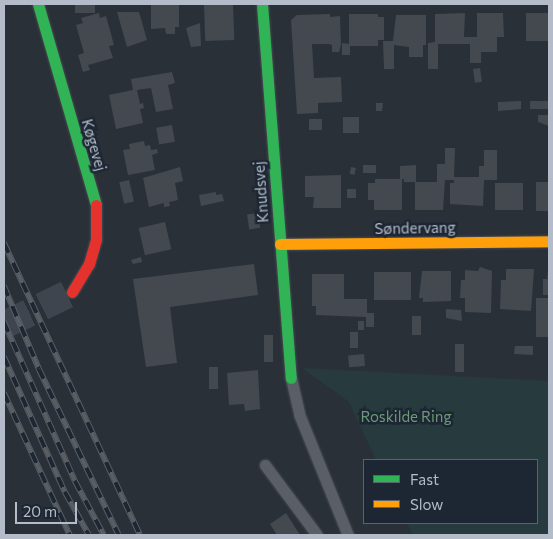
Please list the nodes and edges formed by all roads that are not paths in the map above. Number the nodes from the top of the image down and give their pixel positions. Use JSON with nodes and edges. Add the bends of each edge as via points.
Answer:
{"nodes":[{"id":1,"x":38,"y":4,"type":"edge"},
{"id":2,"x":262,"y":4,"type":"edge"},
{"id":3,"x":549,"y":241,"type":"edge"},
{"id":4,"x":280,"y":244,"type":"junction"},
{"id":5,"x":72,"y":292,"type":"tunnel mouth"},
{"id":6,"x":291,"y":378,"type":"joint"},
{"id":7,"x":265,"y":465,"type":"dead end"},
{"id":8,"x":317,"y":535,"type":"edge"},
{"id":9,"x":348,"y":535,"type":"edge"}],
"edges":[{"from":1,"to":5,"type":"street","name":"Køgevej","via":[[98,213],[96,239],[89,264]]},
{"from":2,"to":4,"type":"street","name":"Knudsvej"},
{"from":3,"to":4,"type":"street","name":"Søndervang"},
{"from":4,"to":6,"type":"street","name":"Knudsvej"},
{"from":6,"to":9,"type":"lane","via":[[299,414]]},
{"from":7,"to":8,"type":"lane"}]}
